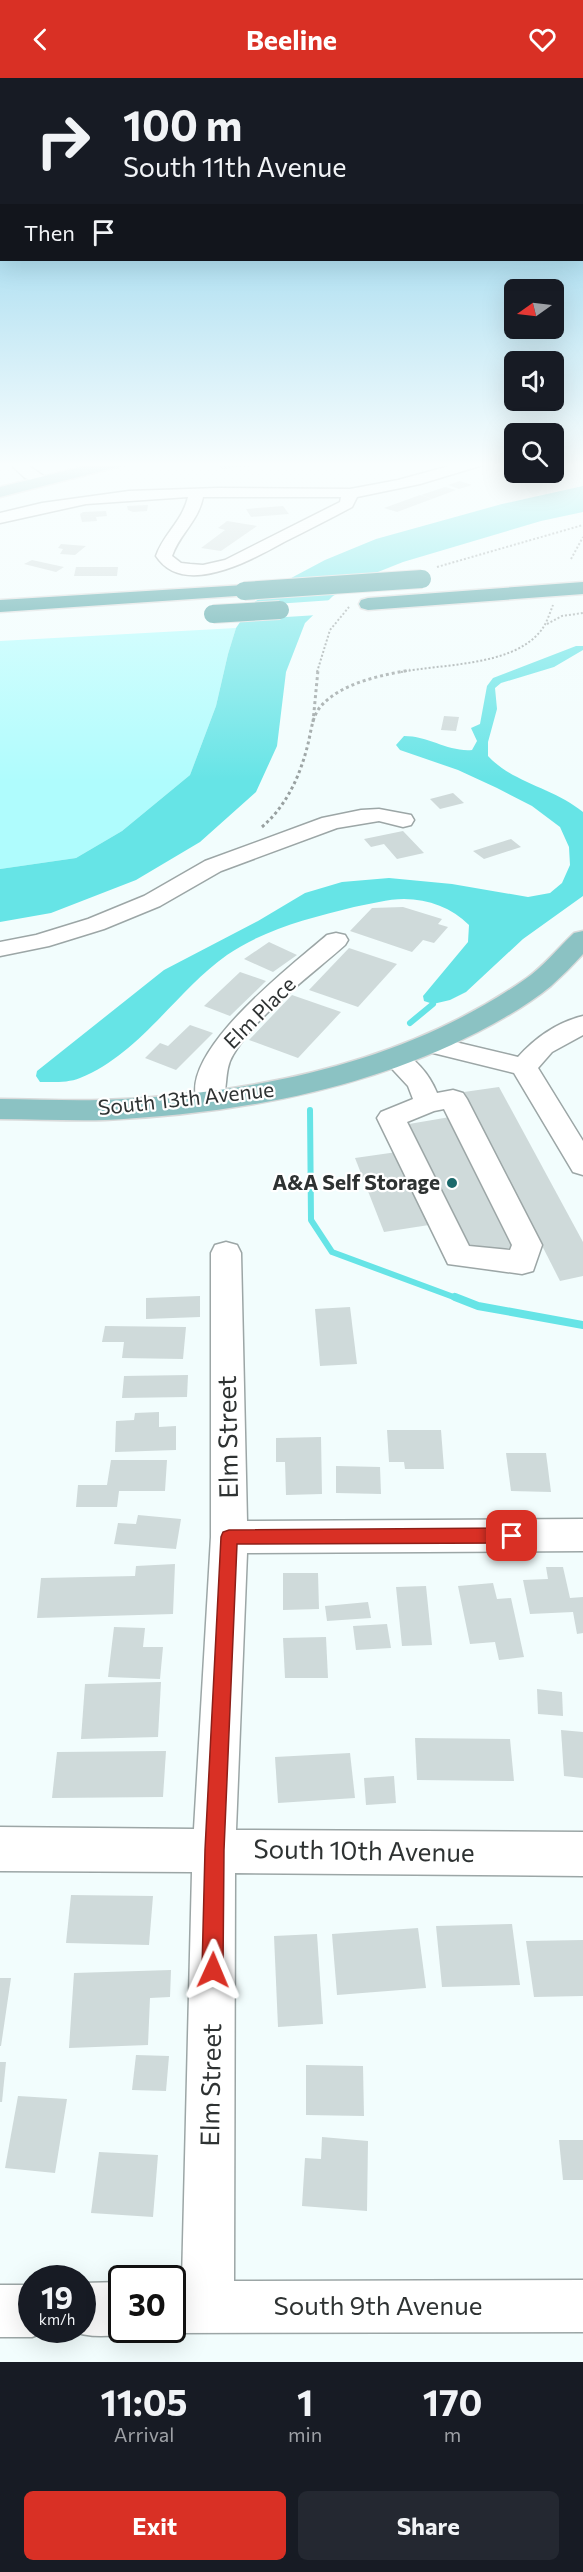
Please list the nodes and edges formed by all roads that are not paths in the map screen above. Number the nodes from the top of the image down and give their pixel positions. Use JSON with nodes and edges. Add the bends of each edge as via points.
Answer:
{"nodes":[{"id":1,"x":190,"y":569,"type":"edge"},
{"id":2,"x":209,"y":569,"type":"edge"},
{"id":3,"x":445,"y":577,"type":"dead end"},
{"id":4,"x":583,"y":588,"type":"edge"},
{"id":5,"x":0,"y":606,"type":"edge"},
{"id":6,"x":344,"y":606,"type":"dead end"},
{"id":7,"x":297,"y":609,"type":"dead end"},
{"id":8,"x":189,"y":616,"type":"dead end"},
{"id":9,"x":403,"y":820,"type":"dead end"},
{"id":10,"x":583,"y":939,"type":"edge"},
{"id":11,"x":336,"y":940,"type":"dead end"},
{"id":12,"x":0,"y":949,"type":"edge"},
{"id":13,"x":583,"y":1024,"type":"edge"},
{"id":14,"x":430,"y":1044,"type":"junction"},
{"id":15,"x":395,"y":1058,"type":"junction"},
{"id":16,"x":524,"y":1067,"type":"junction"},
{"id":17,"x":210,"y":1101,"type":"junction"},
{"id":18,"x":428,"y":1103,"type":"junction"},
{"id":19,"x":0,"y":1109,"type":"edge"},
{"id":20,"x":583,"y":1165,"type":"edge"},
{"id":21,"x":226,"y":1253,"type":"dead end"},
{"id":22,"x":583,"y":1535,"type":"edge"},
{"id":23,"x":229,"y":1537,"type":"junction"},
{"id":24,"x":0,"y":1849,"type":"edge"},
{"id":25,"x":214,"y":1850,"type":"junction"},
{"id":26,"x":583,"y":1854,"type":"edge"},
{"id":27,"x":190,"y":2306,"type":"edge"},
{"id":28,"x":583,"y":2306,"type":"edge"},
{"id":29,"x":0,"y":2311,"type":"edge"},
{"id":30,"x":18,"y":2311,"type":"edge"}],
"edges":[{"from":1,"to":2,"type":"street"},
{"from":3,"to":5,"type":"highway","bridge":true},
{"from":4,"to":6,"type":"highway"},
{"from":7,"to":8,"type":"highway","bridge":true},
{"from":9,"to":12,"type":"street","via":[[379,815],[330,824],[213,866],[152,901],[96,924]]},
{"from":10,"to":14,"type":"main road","name":"South 13th Avenue","via":[[535,985]]},
{"from":11,"to":17,"type":"street","name":"Elm Place","via":[[245,1023],[220,1054],[210,1080]]},
{"from":13,"to":16,"type":"street","via":[[543,1046]]},
{"from":14,"to":15,"type":"main road","name":"South 13th Avenue"},
{"from":14,"to":16,"type":"street"},
{"from":15,"to":17,"type":"main road","name":"South 13th Avenue","via":[[352,1074],[251,1097]]},
{"from":15,"to":18,"type":"street","via":[[420,1083]]},
{"from":16,"to":20,"type":"street"},
{"from":17,"to":19,"type":"main road","name":"South 13th Avenue","via":[[116,1110]]},
{"from":18,"to":18,"type":"street","via":[[390,1118],[459,1256],[522,1263],[527,1245],[453,1099]]},
{"from":21,"to":23,"type":"street","name":"Elm Street"},
{"from":22,"to":23,"type":"street"},
{"from":23,"to":25,"type":"street","name":"Elm Street"},
{"from":24,"to":25,"type":"street","name":"South 10th Avenue"},
{"from":25,"to":26,"type":"street","name":"South 10th Avenue"},
{"from":25,"to":27,"type":"street","name":"Elm Street"},
{"from":27,"to":28,"type":"street","name":"South 9th Avenue"},
{"from":29,"to":30,"type":"street"}]}
